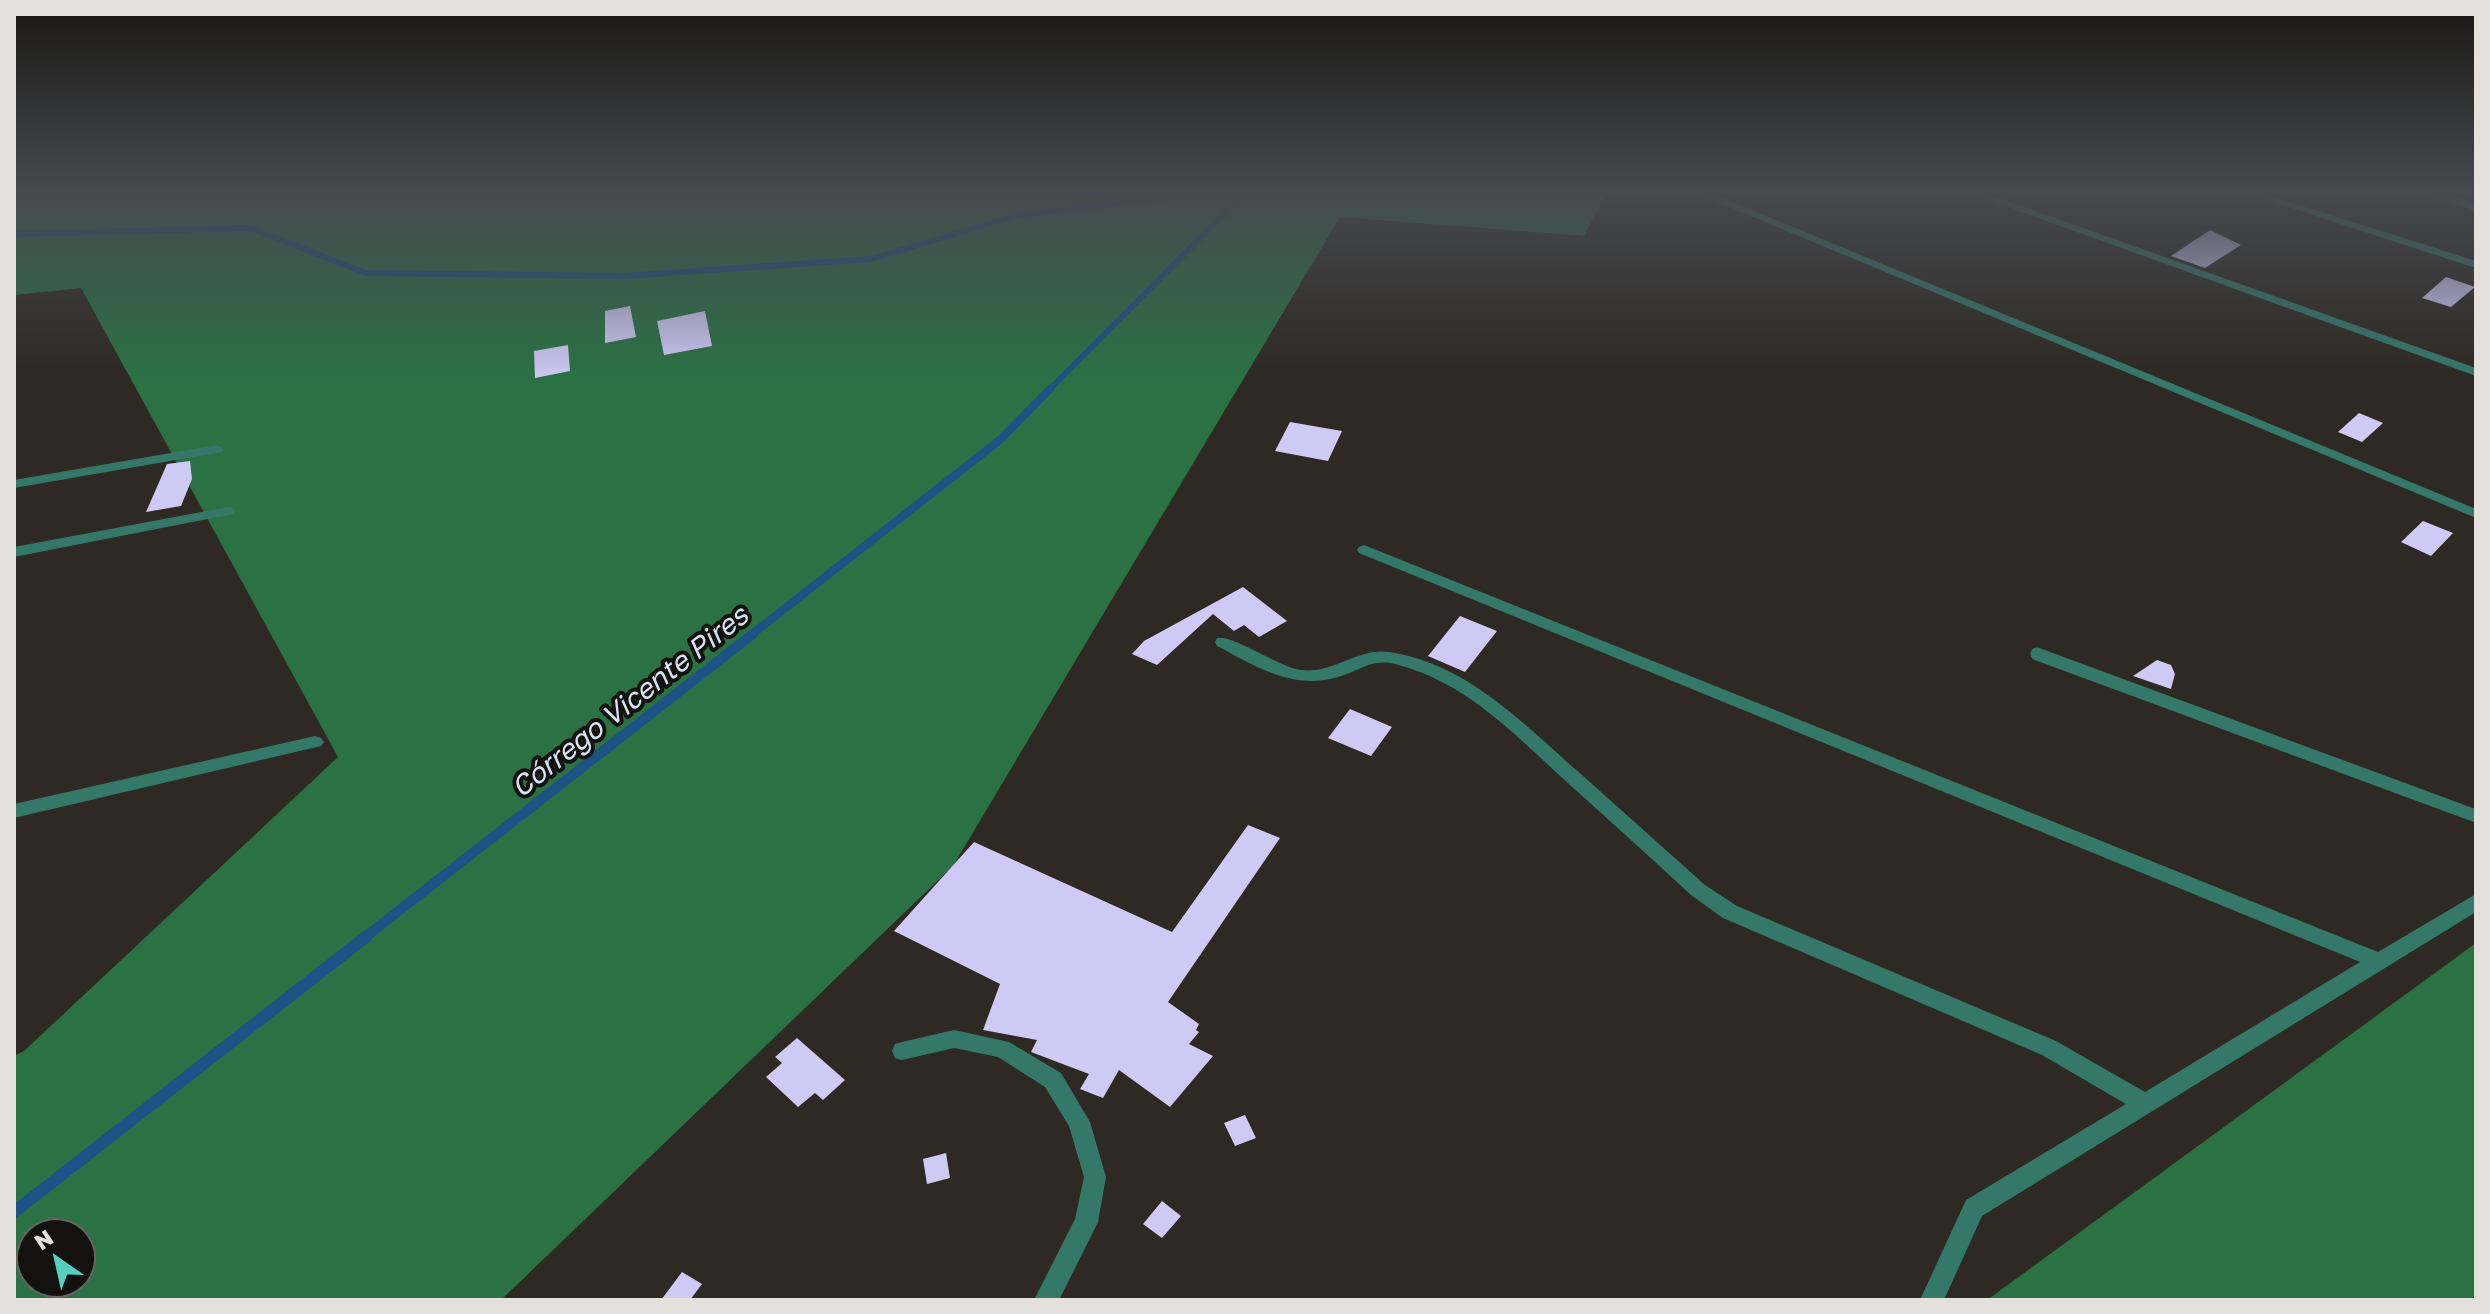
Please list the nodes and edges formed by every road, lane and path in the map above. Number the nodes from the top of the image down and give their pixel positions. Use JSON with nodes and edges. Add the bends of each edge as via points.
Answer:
{"nodes":[{"id":1,"x":1851,"y":255,"type":"edge"},
{"id":2,"x":2149,"y":255,"type":"edge"},
{"id":3,"x":2446,"y":255,"type":"edge"},
{"id":4,"x":2476,"y":265,"type":"edge"},
{"id":5,"x":2476,"y":372,"type":"edge"},
{"id":6,"x":217,"y":449,"type":"dead end"},
{"id":7,"x":14,"y":484,"type":"edge"},
{"id":8,"x":228,"y":511,"type":"dead end"},
{"id":9,"x":2476,"y":514,"type":"edge"},
{"id":10,"x":1364,"y":550,"type":"dead end"},
{"id":11,"x":14,"y":552,"type":"edge"},
{"id":12,"x":1223,"y":642,"type":"dead end"},
{"id":13,"x":2037,"y":654,"type":"dead end"},
{"id":14,"x":315,"y":742,"type":"dead end"},
{"id":15,"x":14,"y":811,"type":"edge"},
{"id":16,"x":2476,"y":816,"type":"edge"},
{"id":17,"x":2476,"y":902,"type":"edge"},
{"id":18,"x":2379,"y":961,"type":"junction"},
{"id":19,"x":902,"y":1051,"type":"dead end"},
{"id":20,"x":2146,"y":1104,"type":"junction"},
{"id":21,"x":1046,"y":1300,"type":"edge"},
{"id":22,"x":1932,"y":1300,"type":"edge"}],
"edges":[{"from":1,"to":9,"type":"street"},
{"from":2,"to":5,"type":"street"},
{"from":3,"to":4,"type":"street"},
{"from":6,"to":7,"type":"street"},
{"from":8,"to":11,"type":"street"},
{"from":10,"to":18,"type":"street"},
{"from":12,"to":20,"type":"street","via":[[1303,678],[1332,674],[1377,655],[1458,684],[1492,705],[1698,890],[1730,912],[2049,1048]]},
{"from":13,"to":16,"type":"lane"},
{"from":14,"to":15,"type":"street"},
{"from":17,"to":18,"type":"street"},
{"from":18,"to":20,"type":"street"},
{"from":19,"to":21,"type":"street","via":[[954,1039],[1002,1049],[1053,1080],[1079,1122],[1095,1177],[1086,1222]]},
{"from":20,"to":22,"type":"street","via":[[1974,1208]]}]}
